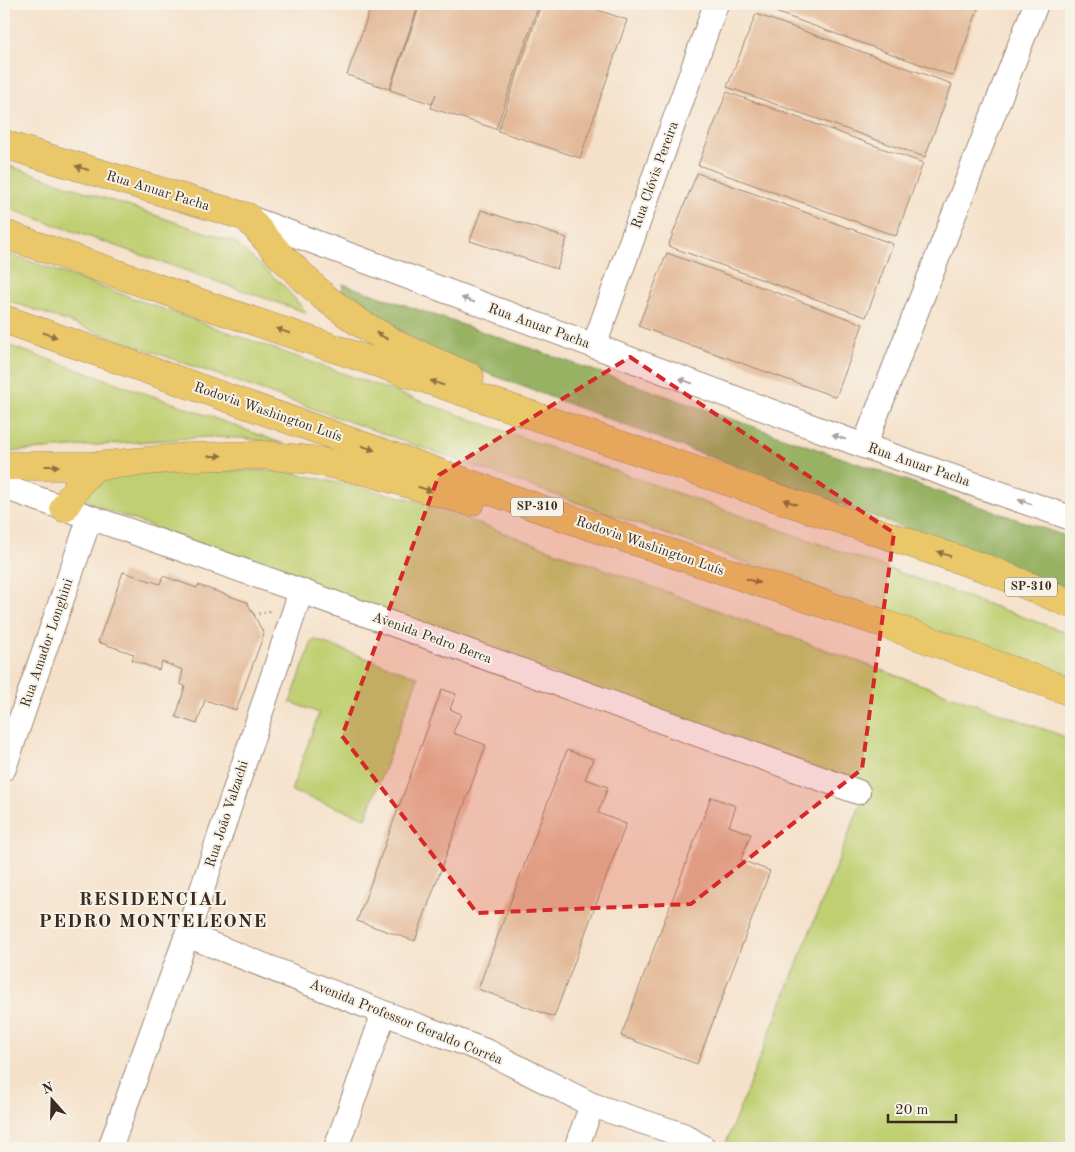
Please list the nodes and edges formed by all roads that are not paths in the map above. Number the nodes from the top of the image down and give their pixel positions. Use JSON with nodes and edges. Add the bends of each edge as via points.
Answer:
{"nodes":[{"id":1,"x":716,"y":4,"type":"edge"},
{"id":2,"x":1036,"y":4,"type":"edge"},
{"id":3,"x":4,"y":144,"type":"edge"},
{"id":4,"x":246,"y":217,"type":"junction"},
{"id":5,"x":4,"y":234,"type":"edge"},
{"id":6,"x":4,"y":319,"type":"edge"},
{"id":7,"x":594,"y":346,"type":"junction"},
{"id":8,"x":864,"y":446,"type":"junction"},
{"id":9,"x":634,"y":449,"type":"junction"},
{"id":10,"x":4,"y":466,"type":"edge"},
{"id":11,"x":95,"y":466,"type":"junction"},
{"id":12,"x":4,"y":487,"type":"edge"},
{"id":13,"x":64,"y":508,"type":"junction"},
{"id":14,"x":90,"y":517,"type":"junction"},
{"id":15,"x":1071,"y":518,"type":"edge"},
{"id":16,"x":601,"y":530,"type":"junction"},
{"id":17,"x":990,"y":570,"type":"junction"},
{"id":18,"x":300,"y":591,"type":"junction"},
{"id":19,"x":1071,"y":595,"type":"edge"},
{"id":20,"x":1071,"y":604,"type":"edge"},
{"id":21,"x":882,"y":623,"type":"junction"},
{"id":22,"x":1071,"y":692,"type":"edge"},
{"id":23,"x":1071,"y":706,"type":"edge"},
{"id":24,"x":4,"y":768,"type":"edge"},
{"id":25,"x":858,"y":792,"type":"dead end"},
{"id":26,"x":187,"y":935,"type":"junction"},
{"id":27,"x":384,"y":1013,"type":"junction"},
{"id":28,"x":592,"y":1105,"type":"junction"},
{"id":29,"x":110,"y":1148,"type":"edge"},
{"id":30,"x":336,"y":1148,"type":"edge"},
{"id":31,"x":576,"y":1148,"type":"edge"},
{"id":32,"x":704,"y":1148,"type":"edge"}],
"edges":[{"from":1,"to":7,"type":"street","name":"Rua Clóvis Pereira"},
{"from":2,"to":8,"type":"street"},
{"from":4,"to":3,"type":"main road","name":"Rua Anuar Pacha","one_way":true},
{"from":7,"to":4,"type":"street","name":"Rua Anuar Pacha","one_way":true},
{"from":9,"to":4,"type":"main road","one_way":true,"via":[[399,346],[365,326],[324,297]]},
{"from":9,"to":5,"type":"main road","number":"SP-310","one_way":true},
{"from":6,"to":16,"type":"main road","name":"Rodovia Washington Luís","number":"SP-310","one_way":true},
{"from":8,"to":7,"type":"street","name":"Rua Anuar Pacha","one_way":true},
{"from":15,"to":8,"type":"street","name":"Rua Anuar Pacha","one_way":true},
{"from":17,"to":9,"type":"main road","number":"SP-310","one_way":true},
{"from":10,"to":11,"type":"main road","one_way":true},
{"from":11,"to":13,"type":"main road"},
{"from":11,"to":16,"type":"main road","one_way":true,"via":[[188,457],[253,455],[312,460],[369,472],[556,528]]},
{"from":12,"to":13,"type":"street","name":"Avenida Pedro Berca"},
{"from":13,"to":14,"type":"street","name":"Avenida Pedro Berca"},
{"from":14,"to":18,"type":"street","name":"Avenida Pedro Berca"},
{"from":14,"to":24,"type":"street","name":"Rua Amador Longhini"},
{"from":16,"to":21,"type":"main road","name":"Rodovia Washington Luís","number":"SP-310","one_way":true},
{"from":17,"to":19,"type":"main road"},
{"from":17,"to":20,"type":"main road","number":"SP-310"},
{"from":18,"to":25,"type":"street","name":"Avenida Pedro Berca"},
{"from":18,"to":26,"type":"street","name":"Rua João Valzachi"},
{"from":21,"to":22,"type":"main road","name":"Rodovia Washington Luís","number":"SP-310"},
{"from":21,"to":23,"type":"main road"},
{"from":26,"to":27,"type":"street","name":"Avenida Professor Geraldo Corrêa"},
{"from":26,"to":29,"type":"street","name":"Rua João Valzachi"},
{"from":27,"to":28,"type":"street","name":"Avenida Professor Geraldo Corrêa","via":[[488,1052]]},
{"from":27,"to":30,"type":"street"},
{"from":28,"to":31,"type":"street"},
{"from":28,"to":32,"type":"street","name":"Avenida Professor Geraldo Corrêa","via":[[683,1135]]}]}
